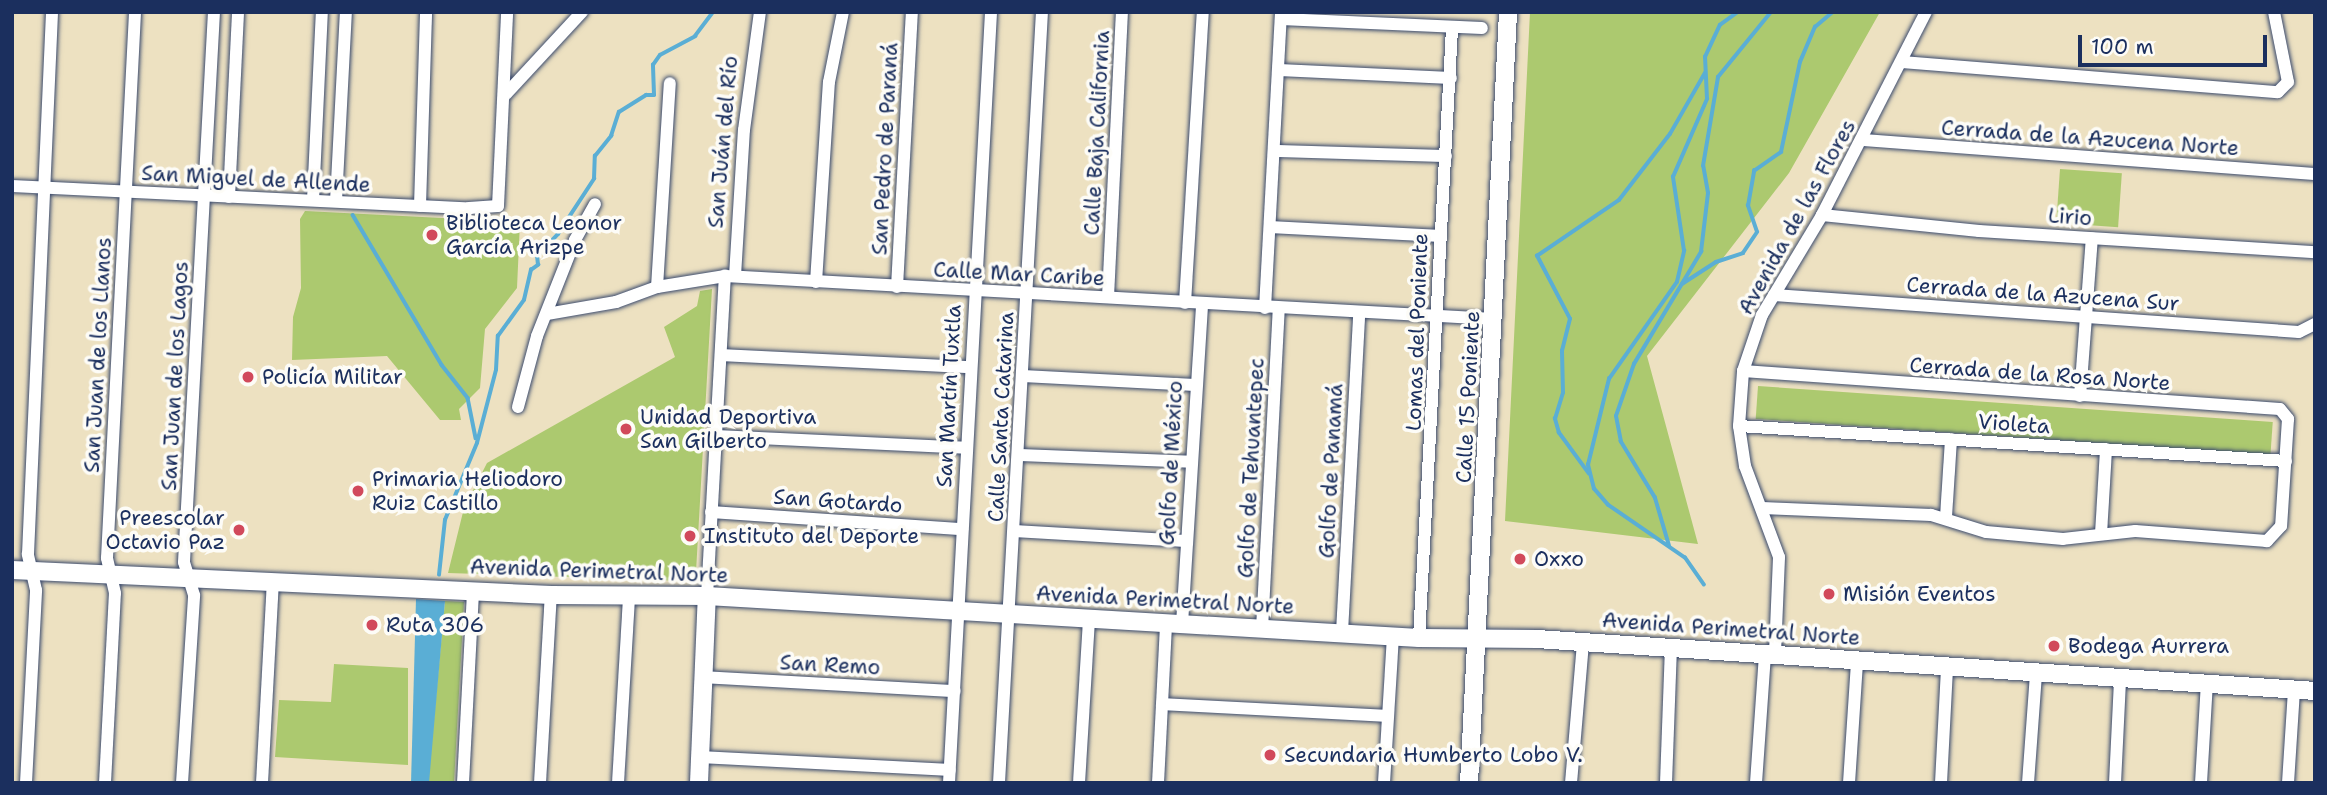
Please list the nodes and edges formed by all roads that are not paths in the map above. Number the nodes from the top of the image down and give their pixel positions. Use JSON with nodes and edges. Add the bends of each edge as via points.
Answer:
{"nodes":[{"id":1,"x":52,"y":12,"type":"edge"},
{"id":2,"x":135,"y":12,"type":"edge"},
{"id":3,"x":214,"y":12,"type":"edge"},
{"id":4,"x":237,"y":12,"type":"edge"},
{"id":5,"x":322,"y":12,"type":"edge"},
{"id":6,"x":346,"y":12,"type":"edge"},
{"id":7,"x":426,"y":12,"type":"edge"},
{"id":8,"x":507,"y":12,"type":"edge"},
{"id":9,"x":582,"y":12,"type":"edge"},
{"id":10,"x":760,"y":12,"type":"edge"},
{"id":11,"x":842,"y":12,"type":"edge"},
{"id":12,"x":912,"y":12,"type":"edge"},
{"id":13,"x":991,"y":12,"type":"edge"},
{"id":14,"x":1042,"y":12,"type":"edge"},
{"id":15,"x":1122,"y":12,"type":"edge"},
{"id":16,"x":1203,"y":12,"type":"edge"},
{"id":17,"x":1508,"y":12,"type":"edge"},
{"id":18,"x":1926,"y":12,"type":"edge"},
{"id":19,"x":2275,"y":13,"type":"edge"},
{"id":20,"x":1281,"y":16,"type":"edge"},
{"id":21,"x":1452,"y":27,"type":"junction"},
{"id":22,"x":1482,"y":28,"type":"dead end"},
{"id":23,"x":1902,"y":62,"type":"junction"},
{"id":24,"x":1279,"y":70,"type":"junction"},
{"id":25,"x":1451,"y":78,"type":"junction"},
{"id":26,"x":670,"y":83,"type":"dead end"},
{"id":27,"x":506,"y":94,"type":"junction"},
{"id":28,"x":1863,"y":140,"type":"junction"},
{"id":29,"x":1276,"y":151,"type":"junction"},
{"id":30,"x":1446,"y":156,"type":"junction"},
{"id":31,"x":2315,"y":174,"type":"edge"},
{"id":32,"x":12,"y":186,"type":"edge"},
{"id":33,"x":44,"y":188,"type":"junction"},
{"id":34,"x":126,"y":192,"type":"junction"},
{"id":35,"x":203,"y":196,"type":"junction"},
{"id":36,"x":229,"y":197,"type":"junction"},
{"id":37,"x":313,"y":200,"type":"junction"},
{"id":38,"x":336,"y":201,"type":"junction"},
{"id":39,"x":595,"y":204,"type":"dead end"},
{"id":40,"x":420,"y":206,"type":"junction"},
{"id":41,"x":1822,"y":215,"type":"junction"},
{"id":42,"x":1271,"y":227,"type":"junction"},
{"id":43,"x":1440,"y":236,"type":"junction"},
{"id":44,"x":2092,"y":238,"type":"junction"},
{"id":45,"x":2315,"y":251,"type":"edge"},
{"id":46,"x":730,"y":276,"type":"junction"},
{"id":47,"x":816,"y":282,"type":"junction"},
{"id":48,"x":657,"y":287,"type":"junction"},
{"id":49,"x":897,"y":287,"type":"junction"},
{"id":50,"x":974,"y":290,"type":"junction"},
{"id":51,"x":1028,"y":294,"type":"junction"},
{"id":52,"x":1774,"y":295,"type":"junction"},
{"id":53,"x":1108,"y":297,"type":"junction"},
{"id":54,"x":1185,"y":303,"type":"junction"},
{"id":55,"x":1202,"y":304,"type":"junction"},
{"id":56,"x":1265,"y":308,"type":"junction"},
{"id":57,"x":1279,"y":308,"type":"junction"},
{"id":58,"x":1359,"y":313,"type":"junction"},
{"id":59,"x":547,"y":314,"type":"junction"},
{"id":60,"x":1439,"y":316,"type":"junction"},
{"id":61,"x":2084,"y":317,"type":"junction"},
{"id":62,"x":1494,"y":319,"type":"junction"},
{"id":63,"x":2311,"y":327,"type":"edge"},
{"id":64,"x":721,"y":355,"type":"junction"},
{"id":65,"x":970,"y":367,"type":"junction"},
{"id":66,"x":1743,"y":371,"type":"junction"},
{"id":67,"x":1024,"y":376,"type":"junction"},
{"id":68,"x":1194,"y":385,"type":"junction"},
{"id":69,"x":2080,"y":396,"type":"junction"},
{"id":70,"x":518,"y":407,"type":"dead end"},
{"id":71,"x":1739,"y":426,"type":"junction"},
{"id":72,"x":716,"y":436,"type":"junction"},
{"id":73,"x":1951,"y":439,"type":"junction"},
{"id":74,"x":966,"y":448,"type":"junction"},
{"id":75,"x":2106,"y":449,"type":"junction"},
{"id":76,"x":1020,"y":455,"type":"junction"},
{"id":77,"x":2286,"y":461,"type":"junction"},
{"id":78,"x":1191,"y":462,"type":"junction"},
{"id":79,"x":1762,"y":508,"type":"junction"},
{"id":80,"x":711,"y":512,"type":"junction"},
{"id":81,"x":1946,"y":517,"type":"junction"},
{"id":82,"x":962,"y":529,"type":"junction"},
{"id":83,"x":1014,"y":531,"type":"junction"},
{"id":84,"x":2101,"y":534,"type":"junction"},
{"id":85,"x":1186,"y":541,"type":"junction"},
{"id":86,"x":12,"y":570,"type":"edge"},
{"id":87,"x":32,"y":571,"type":"junction"},
{"id":88,"x":112,"y":574,"type":"junction"},
{"id":89,"x":188,"y":578,"type":"junction"},
{"id":90,"x":273,"y":581,"type":"junction"},
{"id":91,"x":473,"y":590,"type":"junction"},
{"id":92,"x":551,"y":595,"type":"junction"},
{"id":93,"x":629,"y":596,"type":"junction"},
{"id":94,"x":707,"y":596,"type":"junction"},
{"id":95,"x":959,"y":610,"type":"junction"},
{"id":96,"x":1008,"y":614,"type":"junction"},
{"id":97,"x":1089,"y":619,"type":"junction"},
{"id":98,"x":1174,"y":624,"type":"junction"},
{"id":99,"x":1262,"y":629,"type":"junction"},
{"id":100,"x":1342,"y":632,"type":"junction"},
{"id":101,"x":1393,"y":636,"type":"junction"},
{"id":102,"x":1477,"y":637,"type":"junction"},
{"id":103,"x":1419,"y":638,"type":"junction"},
{"id":104,"x":1583,"y":642,"type":"junction"},
{"id":105,"x":1671,"y":649,"type":"junction"},
{"id":106,"x":1770,"y":653,"type":"junction"},
{"id":107,"x":1857,"y":660,"type":"junction"},
{"id":108,"x":1947,"y":667,"type":"junction"},
{"id":109,"x":2036,"y":673,"type":"junction"},
{"id":110,"x":703,"y":677,"type":"junction"},
{"id":111,"x":2120,"y":679,"type":"junction"},
{"id":112,"x":2207,"y":684,"type":"junction"},
{"id":113,"x":2294,"y":689,"type":"junction"},
{"id":114,"x":955,"y":691,"type":"junction"},
{"id":115,"x":2315,"y":691,"type":"edge"},
{"id":116,"x":1162,"y":704,"type":"junction"},
{"id":117,"x":1388,"y":716,"type":"junction"},
{"id":118,"x":701,"y":757,"type":"junction"},
{"id":119,"x":949,"y":777,"type":"edge"},
{"id":120,"x":26,"y":783,"type":"edge"},
{"id":121,"x":105,"y":783,"type":"edge"},
{"id":122,"x":181,"y":783,"type":"edge"},
{"id":123,"x":262,"y":783,"type":"edge"},
{"id":124,"x":463,"y":783,"type":"edge"},
{"id":125,"x":540,"y":783,"type":"edge"},
{"id":126,"x":618,"y":783,"type":"edge"},
{"id":127,"x":699,"y":783,"type":"edge"},
{"id":128,"x":999,"y":783,"type":"edge"},
{"id":129,"x":1079,"y":783,"type":"edge"},
{"id":130,"x":1158,"y":783,"type":"edge"},
{"id":131,"x":1384,"y":783,"type":"edge"},
{"id":132,"x":1469,"y":783,"type":"edge"},
{"id":133,"x":1571,"y":783,"type":"edge"},
{"id":134,"x":1666,"y":783,"type":"edge"},
{"id":135,"x":1756,"y":783,"type":"edge"},
{"id":136,"x":1849,"y":783,"type":"edge"},
{"id":137,"x":1941,"y":783,"type":"edge"},
{"id":138,"x":2028,"y":783,"type":"edge"},
{"id":139,"x":2115,"y":783,"type":"edge"},
{"id":140,"x":2201,"y":783,"type":"edge"},
{"id":141,"x":2288,"y":783,"type":"edge"}],
"edges":[{"from":1,"to":33,"type":"street"},
{"from":2,"to":34,"type":"street","name":"San Juan de los Llanos"},
{"from":3,"to":35,"type":"street","name":"San Juan de los Lagos"},
{"from":4,"to":36,"type":"street"},
{"from":5,"to":37,"type":"street"},
{"from":6,"to":38,"type":"street"},
{"from":7,"to":40,"type":"street"},
{"from":8,"to":27,"type":"street"},
{"from":9,"to":27,"type":"street"},
{"from":10,"to":46,"type":"street","name":"San Juán del Río"},
{"from":11,"to":47,"type":"street","via":[[829,82]]},
{"from":12,"to":49,"type":"street","name":"San Pedro de Paraná"},
{"from":13,"to":50,"type":"street","name":"San Martín Tuxtla"},
{"from":14,"to":51,"type":"street","name":"Calle Santa Catarina"},
{"from":15,"to":53,"type":"street","name":"Calle Baja California"},
{"from":16,"to":54,"type":"street"},
{"from":17,"to":62,"type":"street","name":"Calle 15 Poniente"},
{"from":18,"to":23,"type":"street","name":"Avenida de las Flores"},
{"from":19,"to":23,"type":"street","via":[[2288,82],[2285,89]]},
{"from":20,"to":21,"type":"street"},
{"from":20,"to":24,"type":"street"},
{"from":21,"to":22,"type":"street"},
{"from":21,"to":25,"type":"street","name":"Lomas del Poniente"},
{"from":23,"to":28,"type":"street","name":"Avenida de las Flores"},
{"from":24,"to":25,"type":"street"},
{"from":24,"to":29,"type":"street"},
{"from":25,"to":30,"type":"street","name":"Lomas del Poniente"},
{"from":26,"to":48,"type":"street"},
{"from":27,"to":40,"type":"street","name":"San Miguel de Allende","via":[[498,206]]},
{"from":28,"to":31,"type":"street","name":"Cerrada de la Azucena Norte"},
{"from":28,"to":41,"type":"street","name":"Avenida de las Flores"},
{"from":29,"to":30,"type":"street"},
{"from":29,"to":42,"type":"street"},
{"from":30,"to":43,"type":"street","name":"Lomas del Poniente"},
{"from":32,"to":33,"type":"street","name":"San Miguel de Allende"},
{"from":33,"to":34,"type":"street","name":"San Miguel de Allende"},
{"from":33,"to":87,"type":"street","via":[[28,554]]},
{"from":34,"to":35,"type":"street","name":"San Miguel de Allende"},
{"from":34,"to":88,"type":"street","name":"San Juan de los Llanos","via":[[107,558]]},
{"from":35,"to":36,"type":"street","name":"San Miguel de Allende"},
{"from":35,"to":89,"type":"street","name":"San Juan de los Lagos","via":[[184,562]]},
{"from":36,"to":37,"type":"street","name":"San Miguel de Allende"},
{"from":37,"to":38,"type":"street","name":"San Miguel de Allende"},
{"from":38,"to":40,"type":"street","name":"San Miguel de Allende"},
{"from":39,"to":59,"type":"street","via":[[579,231]]},
{"from":41,"to":44,"type":"street","name":"Lirio"},
{"from":41,"to":52,"type":"street","name":"Avenida de las Flores"},
{"from":42,"to":43,"type":"street"},
{"from":42,"to":56,"type":"street"},
{"from":43,"to":60,"type":"street","name":"Lomas del Poniente"},
{"from":44,"to":45,"type":"street","name":"Lirio"},
{"from":44,"to":61,"type":"street"},
{"from":46,"to":47,"type":"street","name":"Calle Mar Caribe"},
{"from":46,"to":48,"type":"street","name":"Calle Mar Caribe"},
{"from":46,"to":64,"type":"street","name":"San Juán del Río"},
{"from":47,"to":49,"type":"street","name":"Calle Mar Caribe"},
{"from":48,"to":59,"type":"street","name":"Calle Mar Caribe","via":[[616,302]]},
{"from":49,"to":50,"type":"street","name":"Calle Mar Caribe"},
{"from":50,"to":51,"type":"street","name":"Calle Mar Caribe"},
{"from":50,"to":65,"type":"street","name":"San Martín Tuxtla"},
{"from":51,"to":53,"type":"street","name":"Calle Mar Caribe"},
{"from":51,"to":67,"type":"street","name":"Calle Santa Catarina"},
{"from":52,"to":61,"type":"street","name":"Cerrada de la Azucena Sur"},
{"from":52,"to":66,"type":"street","name":"Avenida de las Flores","via":[[1750,342]]},
{"from":53,"to":54,"type":"street","name":"Calle Mar Caribe"},
{"from":54,"to":55,"type":"street","name":"Calle Mar Caribe"},
{"from":55,"to":56,"type":"street","name":"Calle Mar Caribe"},
{"from":55,"to":68,"type":"street","name":"Golfo de México"},
{"from":56,"to":57,"type":"street","name":"Calle Mar Caribe"},
{"from":57,"to":58,"type":"street","name":"Calle Mar Caribe"},
{"from":57,"to":99,"type":"street","name":"Golfo de Tehuantepec"},
{"from":58,"to":60,"type":"street","name":"Calle Mar Caribe"},
{"from":58,"to":100,"type":"street","name":"Golfo de Panamá"},
{"from":59,"to":70,"type":"street"},
{"from":60,"to":62,"type":"street","name":"Calle Mar Caribe"},
{"from":60,"to":103,"type":"street","name":"Lomas del Poniente"},
{"from":61,"to":63,"type":"street","name":"Cerrada de la Azucena Sur"},
{"from":61,"to":69,"type":"street"},
{"from":62,"to":102,"type":"street","name":"Calle 15 Poniente"},
{"from":64,"to":65,"type":"street"},
{"from":64,"to":72,"type":"street","name":"San Juán del Río"},
{"from":65,"to":74,"type":"street","name":"San Martín Tuxtla"},
{"from":66,"to":69,"type":"street","name":"Cerrada de la Rosa Norte"},
{"from":66,"to":71,"type":"street","name":"Avenida de las Flores"},
{"from":67,"to":68,"type":"street"},
{"from":67,"to":76,"type":"street","name":"Calle Santa Catarina"},
{"from":68,"to":78,"type":"street","name":"Golfo de México"},
{"from":69,"to":77,"type":"street","name":"Cerrada de la Rosa Norte","via":[[2280,409],[2288,419]]},
{"from":71,"to":73,"type":"street","name":"Violeta"},
{"from":71,"to":79,"type":"street","name":"Avenida de las Flores","via":[[1745,466]]},
{"from":72,"to":74,"type":"street"},
{"from":72,"to":80,"type":"street","name":"San Juán del Río"},
{"from":73,"to":75,"type":"street","name":"Violeta"},
{"from":73,"to":81,"type":"street"},
{"from":74,"to":82,"type":"street","name":"San Martín Tuxtla"},
{"from":75,"to":77,"type":"street","name":"Violeta"},
{"from":75,"to":84,"type":"street"},
{"from":76,"to":78,"type":"street"},
{"from":76,"to":83,"type":"street","name":"Calle Santa Catarina"},
{"from":77,"to":84,"type":"street","name":"Cerrada de la Rosa Norte","via":[[2281,526],[2267,541],[2149,531]]},
{"from":78,"to":85,"type":"street","name":"Golfo de México"},
{"from":79,"to":81,"type":"street","name":"Cerrada de la Rosa Norte"},
{"from":79,"to":106,"type":"street","name":"Avenida de las Flores","via":[[1779,557]]},
{"from":80,"to":82,"type":"street","name":"San Gotardo"},
{"from":80,"to":94,"type":"street","name":"San Juán del Río"},
{"from":81,"to":84,"type":"street","name":"Cerrada de la Rosa Norte","via":[[1986,532],[2063,539]]},
{"from":82,"to":95,"type":"street","name":"San Martín Tuxtla"},
{"from":83,"to":85,"type":"street"},
{"from":83,"to":96,"type":"street","name":"Calle Santa Catarina"},
{"from":85,"to":98,"type":"street","name":"Golfo de México"},
{"from":86,"to":87,"type":"street","name":"Avenida Perimetral Norte"},
{"from":87,"to":88,"type":"street","name":"Avenida Perimetral Norte"},
{"from":87,"to":120,"type":"street","via":[[36,590]]},
{"from":88,"to":89,"type":"street","name":"Avenida Perimetral Norte"},
{"from":88,"to":121,"type":"street","name":"San Juan de los Llanos","via":[[115,593]]},
{"from":89,"to":90,"type":"street","name":"Avenida Perimetral Norte"},
{"from":89,"to":122,"type":"street","name":"San Juan de los Lagos","via":[[194,595]]},
{"from":90,"to":91,"type":"street","name":"Avenida Perimetral Norte"},
{"from":90,"to":123,"type":"street"},
{"from":91,"to":92,"type":"street","name":"Avenida Perimetral Norte"},
{"from":91,"to":124,"type":"street"},
{"from":92,"to":93,"type":"street","name":"Avenida Perimetral Norte"},
{"from":92,"to":125,"type":"street"},
{"from":93,"to":94,"type":"street","name":"Avenida Perimetral Norte"},
{"from":93,"to":126,"type":"street"},
{"from":94,"to":95,"type":"street","name":"Avenida Perimetral Norte"},
{"from":94,"to":110,"type":"street","name":"San Juán del Río"},
{"from":95,"to":96,"type":"street","name":"Avenida Perimetral Norte"},
{"from":95,"to":114,"type":"street","name":"San Martín Tuxtla"},
{"from":96,"to":97,"type":"street","name":"Avenida Perimetral Norte"},
{"from":96,"to":128,"type":"street","name":"Calle Santa Catarina"},
{"from":97,"to":98,"type":"street","name":"Avenida Perimetral Norte"},
{"from":97,"to":129,"type":"street"},
{"from":98,"to":99,"type":"street","name":"Avenida Perimetral Norte"},
{"from":98,"to":116,"type":"street","name":"Golfo de México"},
{"from":99,"to":100,"type":"street","name":"Avenida Perimetral Norte"},
{"from":100,"to":101,"type":"street","name":"Avenida Perimetral Norte"},
{"from":101,"to":103,"type":"street","name":"Avenida Perimetral Norte"},
{"from":101,"to":117,"type":"street"},
{"from":102,"to":103,"type":"street","name":"Avenida Perimetral Norte"},
{"from":102,"to":104,"type":"street","name":"Avenida Perimetral Norte"},
{"from":102,"to":132,"type":"street","name":"Calle 15 Poniente"},
{"from":104,"to":105,"type":"street","name":"Avenida Perimetral Norte"},
{"from":104,"to":133,"type":"street"},
{"from":105,"to":106,"type":"street","name":"Avenida Perimetral Norte"},
{"from":105,"to":134,"type":"street"},
{"from":106,"to":107,"type":"street","name":"Avenida Perimetral Norte"},
{"from":106,"to":135,"type":"street","name":"Avenida de las Flores"},
{"from":107,"to":108,"type":"street","name":"Avenida Perimetral Norte"},
{"from":107,"to":136,"type":"street"},
{"from":108,"to":109,"type":"street","name":"Avenida Perimetral Norte"},
{"from":108,"to":137,"type":"street"},
{"from":109,"to":111,"type":"street","name":"Avenida Perimetral Norte"},
{"from":109,"to":138,"type":"street"},
{"from":110,"to":114,"type":"street","name":"San Remo"},
{"from":110,"to":118,"type":"street","name":"San Juán del Río"},
{"from":111,"to":112,"type":"street","name":"Avenida Perimetral Norte"},
{"from":111,"to":139,"type":"street"},
{"from":112,"to":113,"type":"street","name":"Avenida Perimetral Norte"},
{"from":112,"to":140,"type":"street"},
{"from":113,"to":115,"type":"street","name":"Avenida Perimetral Norte"},
{"from":113,"to":141,"type":"street"},
{"from":114,"to":119,"type":"street","name":"San Martín Tuxtla"},
{"from":116,"to":117,"type":"street"},
{"from":116,"to":130,"type":"street","name":"Golfo de México"},
{"from":117,"to":131,"type":"street"},
{"from":118,"to":119,"type":"street"},
{"from":118,"to":127,"type":"street","name":"San Juán del Río"}]}
